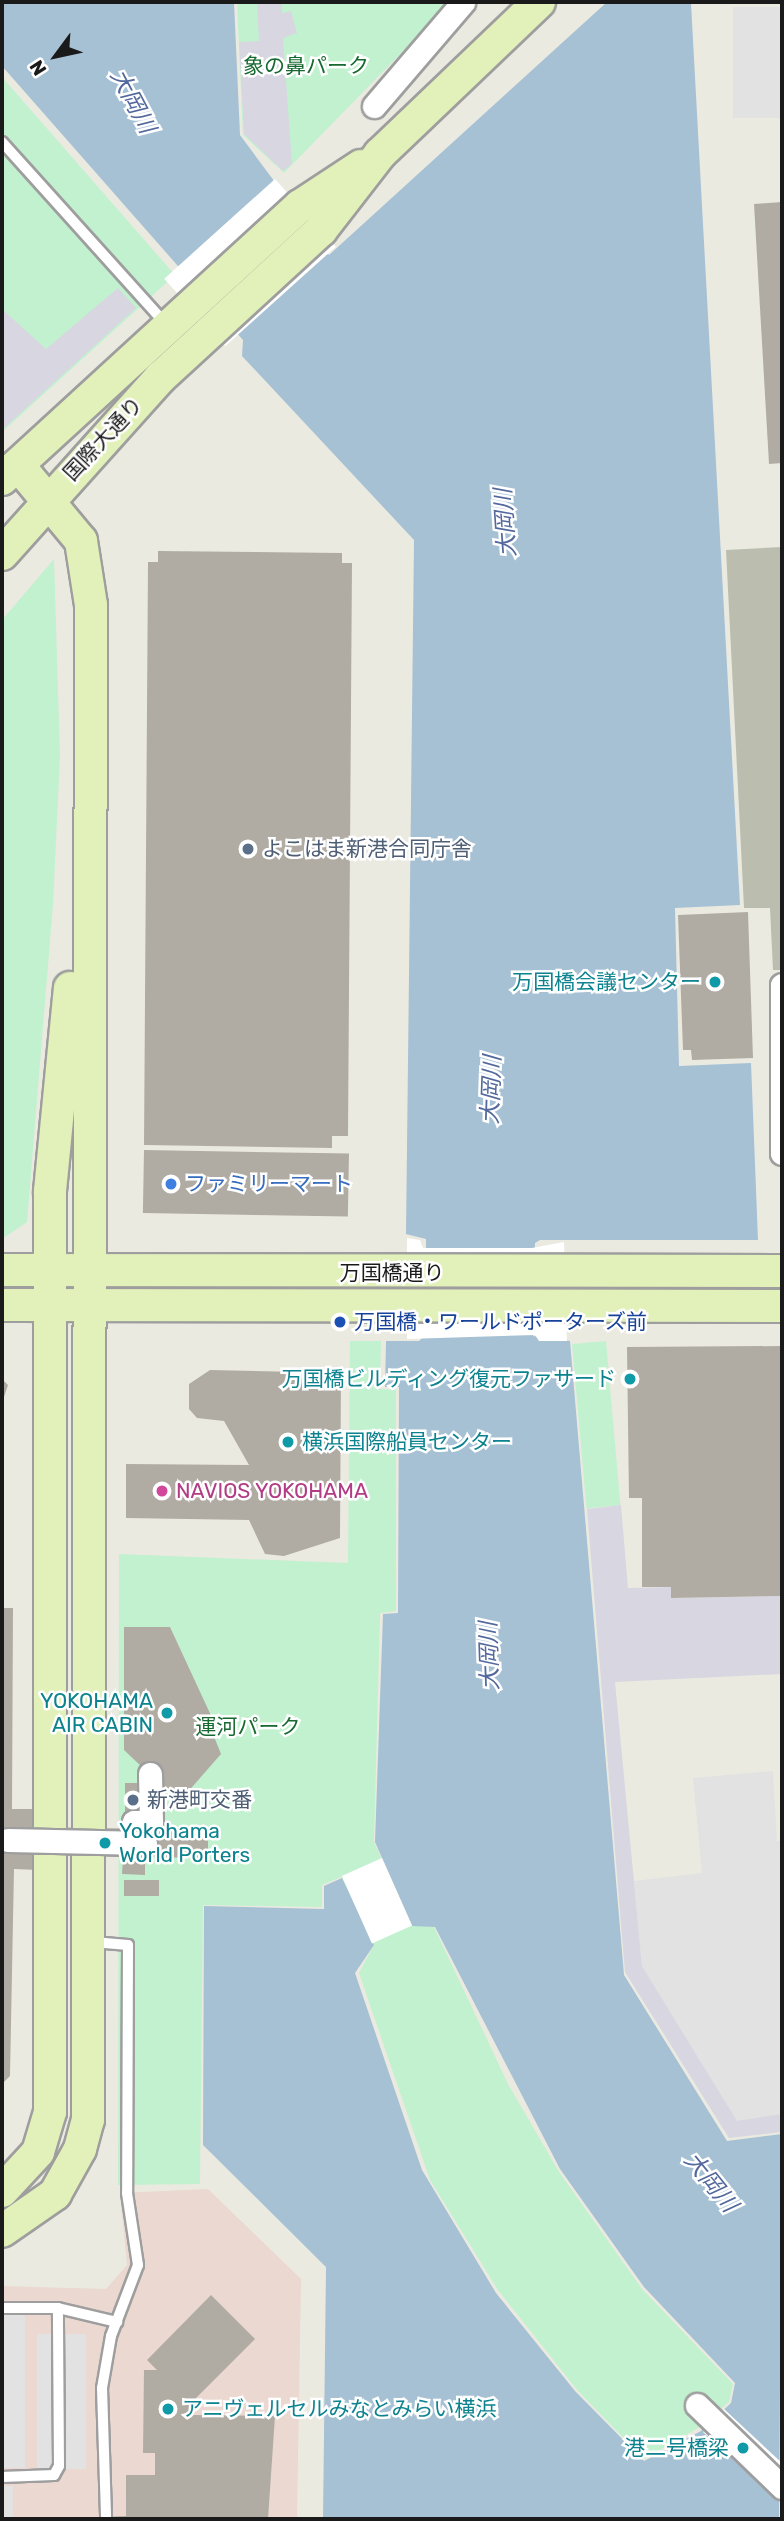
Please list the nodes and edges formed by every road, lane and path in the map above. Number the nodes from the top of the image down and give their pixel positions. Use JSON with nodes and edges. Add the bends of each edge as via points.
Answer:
{"nodes":[{"id":1,"x":463,"y":2,"type":"edge"},
{"id":2,"x":539,"y":2,"type":"edge"},
{"id":3,"x":374,"y":106,"type":"dead end"},
{"id":4,"x":2,"y":142,"type":"edge"},
{"id":5,"x":380,"y":154,"type":"junction"},
{"id":6,"x":178,"y":316,"type":"junction"},
{"id":7,"x":10,"y":472,"type":"edge"},
{"id":8,"x":47,"y":499,"type":"junction"},
{"id":9,"x":2,"y":555,"type":"edge"},
{"id":10,"x":89,"y":816,"type":"junction"},
{"id":11,"x":782,"y":985,"type":"edge"},
{"id":12,"x":782,"y":1153,"type":"edge"},
{"id":13,"x":2,"y":1270,"type":"edge"},
{"id":14,"x":50,"y":1270,"type":"junction"},
{"id":15,"x":86,"y":1270,"type":"junction"},
{"id":16,"x":782,"y":1271,"type":"edge"},
{"id":17,"x":2,"y":1305,"type":"edge"},
{"id":18,"x":50,"y":1305,"type":"junction"},
{"id":19,"x":86,"y":1306,"type":"junction"},
{"id":20,"x":782,"y":1307,"type":"edge"},
{"id":21,"x":150,"y":1774,"type":"dead end"},
{"id":22,"x":8,"y":1840,"type":"dead end"},
{"id":23,"x":87,"y":1941,"type":"junction"},
{"id":24,"x":2,"y":2191,"type":"edge"},
{"id":25,"x":2,"y":2231,"type":"edge"},
{"id":26,"x":2,"y":2308,"type":"edge"},
{"id":27,"x":58,"y":2308,"type":"junction"},
{"id":28,"x":117,"y":2322,"type":"junction"},
{"id":29,"x":697,"y":2405,"type":"dead end"},
{"id":30,"x":2,"y":2477,"type":"edge"},
{"id":31,"x":782,"y":2487,"type":"edge"},
{"id":32,"x":106,"y":2516,"type":"dead end"}],
"edges":[{"from":1,"to":3,"type":"street"},
{"from":2,"to":5,"type":"street"},
{"from":4,"to":6,"type":"lane"},
{"from":5,"to":6,"type":"street","via":[[300,206]]},
{"from":5,"to":8,"type":"street","name":"国際大通り","via":[[321,230],[212,330]]},
{"from":6,"to":7,"type":"street"},
{"from":7,"to":8,"type":"street"},
{"from":8,"to":9,"type":"street","name":"国際大通り"},
{"from":8,"to":10,"type":"street","via":[[81,541],[89,563]]},
{"from":10,"to":14,"type":"street","via":[[57,1106]]},
{"from":10,"to":15,"type":"street"},
{"from":11,"to":12,"type":"street"},
{"from":13,"to":14,"type":"street","name":"万国橋通り"},
{"from":14,"to":15,"type":"street","name":"万国橋通り"},
{"from":14,"to":18,"type":"street"},
{"from":15,"to":16,"type":"street","name":"万国橋通り"},
{"from":15,"to":19,"type":"street"},
{"from":17,"to":18,"type":"street"},
{"from":18,"to":19,"type":"street","name":"万国橋通り"},
{"from":18,"to":24,"type":"street","via":[[50,2112],[38,2152]]},
{"from":19,"to":20,"type":"street","name":"万国橋通り"},
{"from":19,"to":23,"type":"street"},
{"from":21,"to":22,"type":"street","bridge":true,"via":[[151,1822],[134,1822],[140,1843]]},
{"from":23,"to":25,"type":"street","via":[[88,2120],[80,2149],[55,2193]]},
{"from":23,"to":28,"type":"lane","via":[[128,1945],[127,2193],[138,2265]]},
{"from":26,"to":27,"type":"lane"},
{"from":27,"to":28,"type":"lane"},
{"from":27,"to":30,"type":"lane","via":[[59,2466],[54,2475]]},
{"from":28,"to":32,"type":"lane","via":[[102,2388]]},
{"from":29,"to":31,"type":"street"}]}
